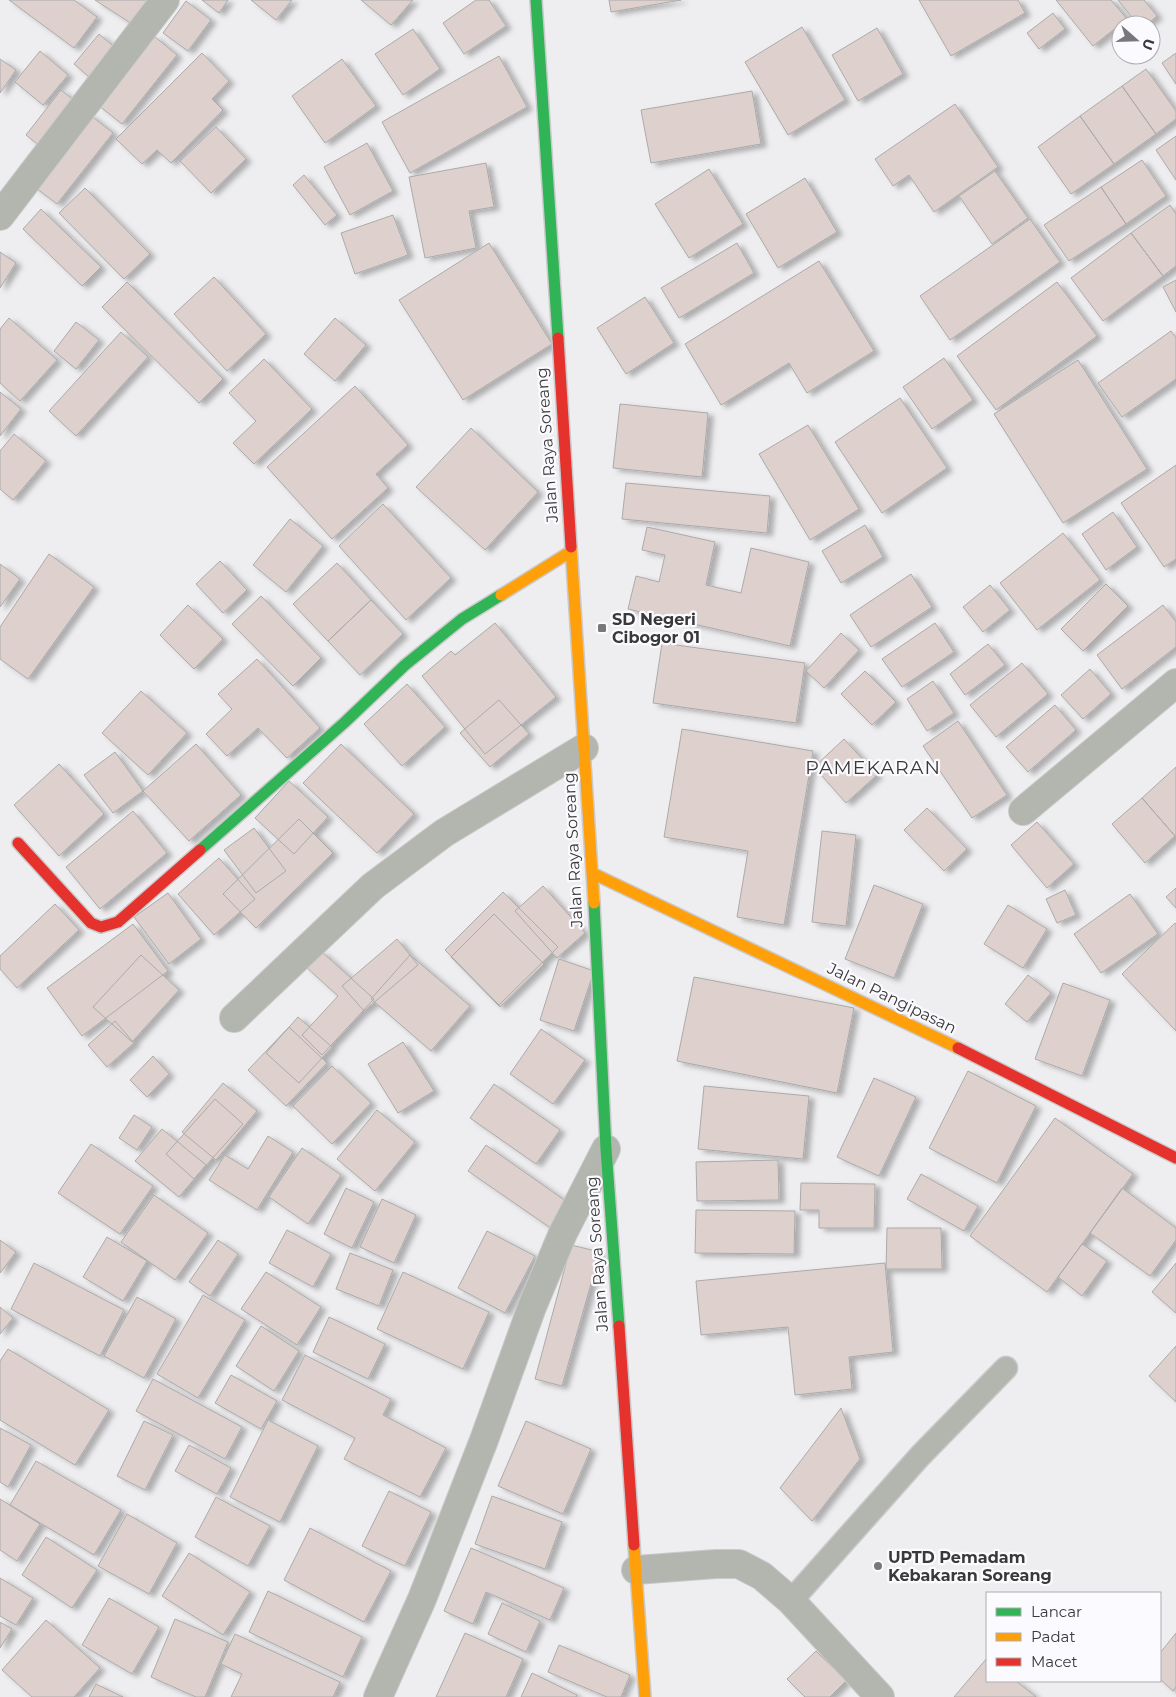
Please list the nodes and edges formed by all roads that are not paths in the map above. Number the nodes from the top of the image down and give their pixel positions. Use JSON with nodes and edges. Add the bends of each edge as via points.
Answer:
{"nodes":[{"id":1,"x":165,"y":0,"type":"edge"},
{"id":2,"x":536,"y":0,"type":"edge"},
{"id":3,"x":0,"y":216,"type":"edge"},
{"id":4,"x":570,"y":552,"type":"junction"},
{"id":5,"x":1176,"y":683,"type":"edge"},
{"id":6,"x":584,"y":748,"type":"junction"},
{"id":7,"x":1023,"y":811,"type":"dead end"},
{"id":8,"x":18,"y":843,"type":"dead end"},
{"id":9,"x":592,"y":873,"type":"junction"},
{"id":10,"x":234,"y":1018,"type":"dead end"},
{"id":11,"x":606,"y":1149,"type":"junction"},
{"id":12,"x":1176,"y":1158,"type":"edge"},
{"id":13,"x":1006,"y":1368,"type":"dead end"},
{"id":14,"x":636,"y":1570,"type":"junction"},
{"id":15,"x":791,"y":1601,"type":"junction"},
{"id":16,"x":378,"y":1697,"type":"edge"},
{"id":17,"x":645,"y":1697,"type":"edge"},
{"id":18,"x":880,"y":1697,"type":"edge"}],
"edges":[{"from":1,"to":3,"type":"street"},
{"from":2,"to":4,"type":"main road","name":"Jalan Raya Soreang"},
{"from":4,"to":6,"type":"main road","name":"Jalan Raya Soreang"},
{"from":4,"to":8,"type":"main road","via":[[462,619],[405,665],[344,724],[118,922],[96,927]]},
{"from":5,"to":7,"type":"street"},
{"from":6,"to":9,"type":"main road","name":"Jalan Raya Soreang"},
{"from":6,"to":10,"type":"street","via":[[444,833],[373,886]]},
{"from":9,"to":11,"type":"main road","name":"Jalan Raya Soreang"},
{"from":9,"to":12,"type":"main road","name":"Jalan Pangipasan","via":[[986,1061]]},
{"from":11,"to":14,"type":"main road","name":"Jalan Raya Soreang"},
{"from":11,"to":16,"type":"street","via":[[563,1233],[532,1307],[422,1599]]},
{"from":13,"to":15,"type":"lane","via":[[920,1456]]},
{"from":14,"to":15,"type":"street","via":[[739,1564],[762,1576]]},
{"from":14,"to":17,"type":"main road","name":"Jalan Raya Soreang"},
{"from":15,"to":18,"type":"street"}]}
